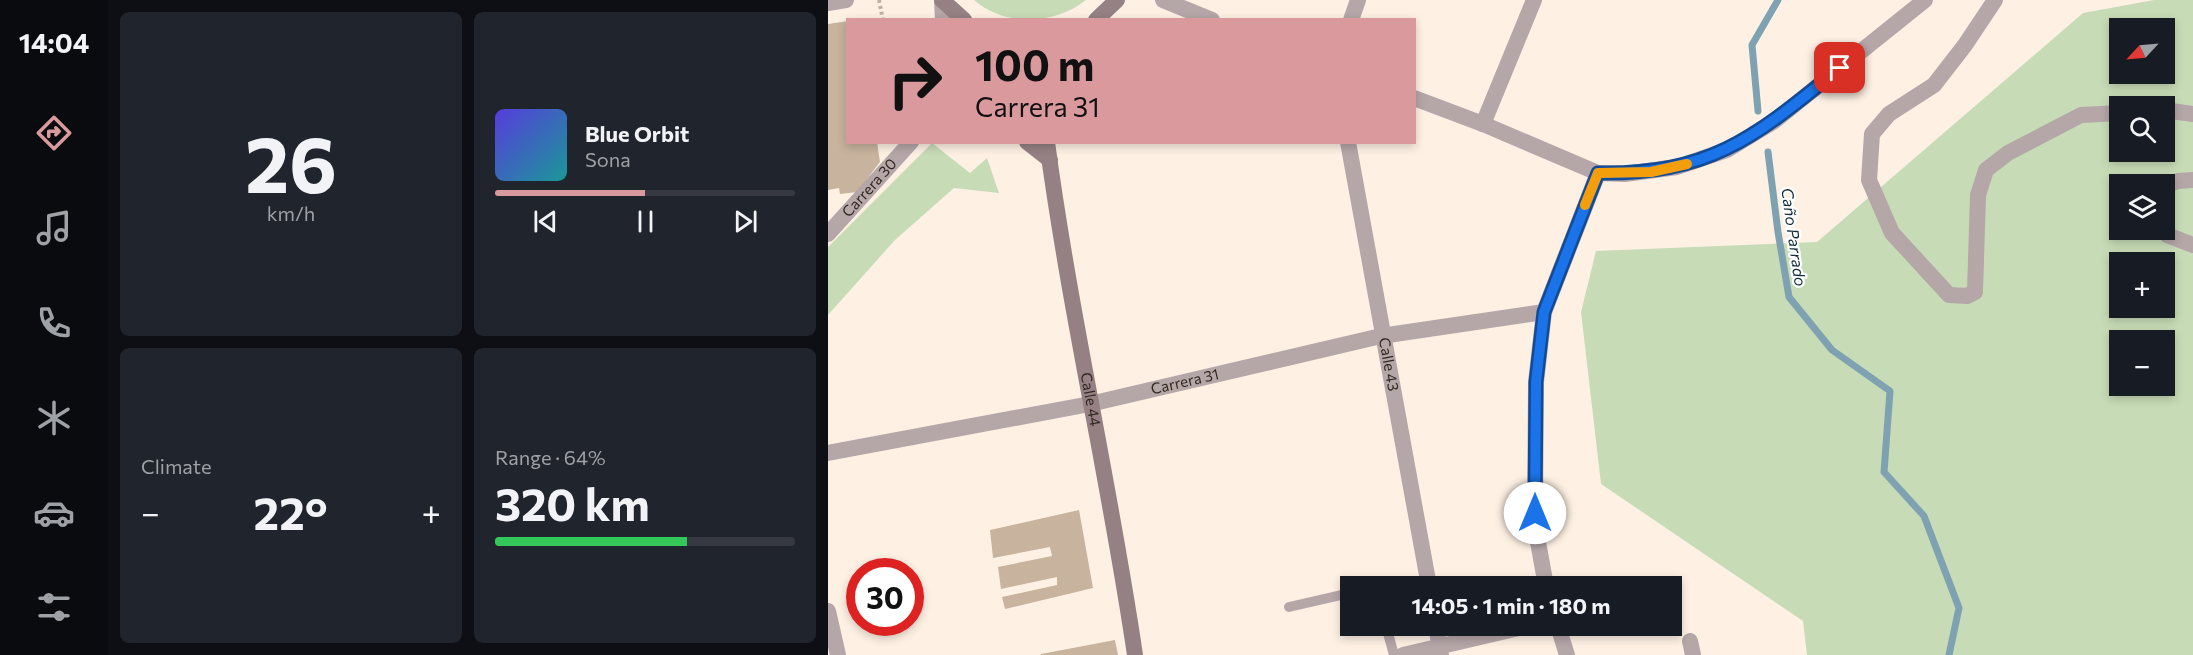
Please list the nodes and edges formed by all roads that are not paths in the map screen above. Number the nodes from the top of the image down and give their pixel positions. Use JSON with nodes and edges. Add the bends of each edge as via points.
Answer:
{"nodes":[{"id":1,"x":846,"y":0,"type":"edge"},
{"id":2,"x":942,"y":0,"type":"edge"},
{"id":3,"x":1117,"y":0,"type":"edge"},
{"id":4,"x":1163,"y":0,"type":"edge"},
{"id":5,"x":1358,"y":0,"type":"edge"},
{"id":6,"x":1534,"y":0,"type":"edge"},
{"id":7,"x":1925,"y":0,"type":"edge"},
{"id":8,"x":1995,"y":0,"type":"edge"},
{"id":9,"x":828,"y":3,"type":"edge"},
{"id":10,"x":943,"y":18,"type":"edge"},
{"id":11,"x":962,"y":18,"type":"edge"},
{"id":12,"x":1098,"y":18,"type":"edge"},
{"id":13,"x":1207,"y":18,"type":"edge"},
{"id":14,"x":1352,"y":18,"type":"edge"},
{"id":15,"x":1416,"y":99,"type":"edge"},
{"id":16,"x":2175,"y":112,"type":"edge"},
{"id":17,"x":2109,"y":114,"type":"edge"},
{"id":18,"x":2193,"y":114,"type":"edge"},
{"id":19,"x":1483,"y":124,"type":"junction"},
{"id":20,"x":909,"y":144,"type":"edge"},
{"id":21,"x":1030,"y":144,"type":"edge"},
{"id":22,"x":1047,"y":144,"type":"edge"},
{"id":23,"x":1348,"y":144,"type":"edge"},
{"id":24,"x":1050,"y":160,"type":"junction"},
{"id":25,"x":1598,"y":173,"type":"junction"},
{"id":26,"x":2193,"y":180,"type":"edge"},
{"id":27,"x":2175,"y":182,"type":"edge"},
{"id":28,"x":828,"y":233,"type":"edge"},
{"id":29,"x":2175,"y":238,"type":"edge"},
{"id":30,"x":2193,"y":245,"type":"edge"},
{"id":31,"x":1544,"y":312,"type":"junction"},
{"id":32,"x":1382,"y":336,"type":"junction"},
{"id":33,"x":1090,"y":404,"type":"junction"},
{"id":34,"x":828,"y":453,"type":"edge"},
{"id":35,"x":1427,"y":576,"type":"edge"},
{"id":36,"x":1544,"y":576,"type":"edge"},
{"id":37,"x":1340,"y":595,"type":"edge"},
{"id":38,"x":1289,"y":607,"type":"dead end"},
{"id":39,"x":828,"y":611,"type":"edge"},
{"id":40,"x":1389,"y":636,"type":"edge"},
{"id":41,"x":1491,"y":636,"type":"edge"},
{"id":42,"x":1561,"y":636,"type":"edge"},
{"id":43,"x":1441,"y":650,"type":"edge"},
{"id":44,"x":838,"y":655,"type":"edge"},
{"id":45,"x":1135,"y":655,"type":"edge"},
{"id":46,"x":1394,"y":655,"type":"edge"},
{"id":47,"x":1403,"y":655,"type":"edge"},
{"id":48,"x":1567,"y":655,"type":"edge"}],
"edges":[{"from":1,"to":9,"type":"street"},
{"from":2,"to":10,"type":"street"},
{"from":2,"to":11,"type":"main road"},
{"from":3,"to":12,"type":"main road"},
{"from":4,"to":13,"type":"street"},
{"from":5,"to":14,"type":"street"},
{"from":6,"to":19,"type":"street"},
{"from":7,"to":25,"type":"street","via":[[1773,122],[1727,150],[1677,167],[1625,174]]},
{"from":8,"to":17,"type":"street","via":[[1934,85],[1889,114],[1872,134],[1869,180],[1892,232],[1949,295],[1967,296],[1975,292],[1978,195],[1986,170],[2008,153],[2081,115]]},
{"from":15,"to":19,"type":"street"},
{"from":16,"to":18,"type":"street"},
{"from":19,"to":25,"type":"street"},
{"from":20,"to":28,"type":"street","name":"Carrera 30"},
{"from":21,"to":24,"type":"main road"},
{"from":22,"to":24,"type":"main road","name":"Calle 44"},
{"from":23,"to":32,"type":"street","name":"Calle 43"},
{"from":24,"to":33,"type":"main road","name":"Calle 44"},
{"from":25,"to":31,"type":"street"},
{"from":26,"to":27,"type":"street"},
{"from":29,"to":30,"type":"street"},
{"from":31,"to":32,"type":"street","name":"Carrera 31"},
{"from":31,"to":36,"type":"street","via":[[1536,382],[1535,504]]},
{"from":32,"to":33,"type":"street","name":"Carrera 31"},
{"from":32,"to":35,"type":"street","name":"Calle 43"},
{"from":33,"to":34,"type":"street","name":"Carrera 31"},
{"from":33,"to":45,"type":"main road","name":"Calle 44"},
{"from":37,"to":38,"type":"lane"},
{"from":39,"to":44,"type":"street"},
{"from":40,"to":46,"type":"lane"},
{"from":41,"to":43,"type":"street"},
{"from":42,"to":48,"type":"street"},
{"from":43,"to":47,"type":"street"}]}
